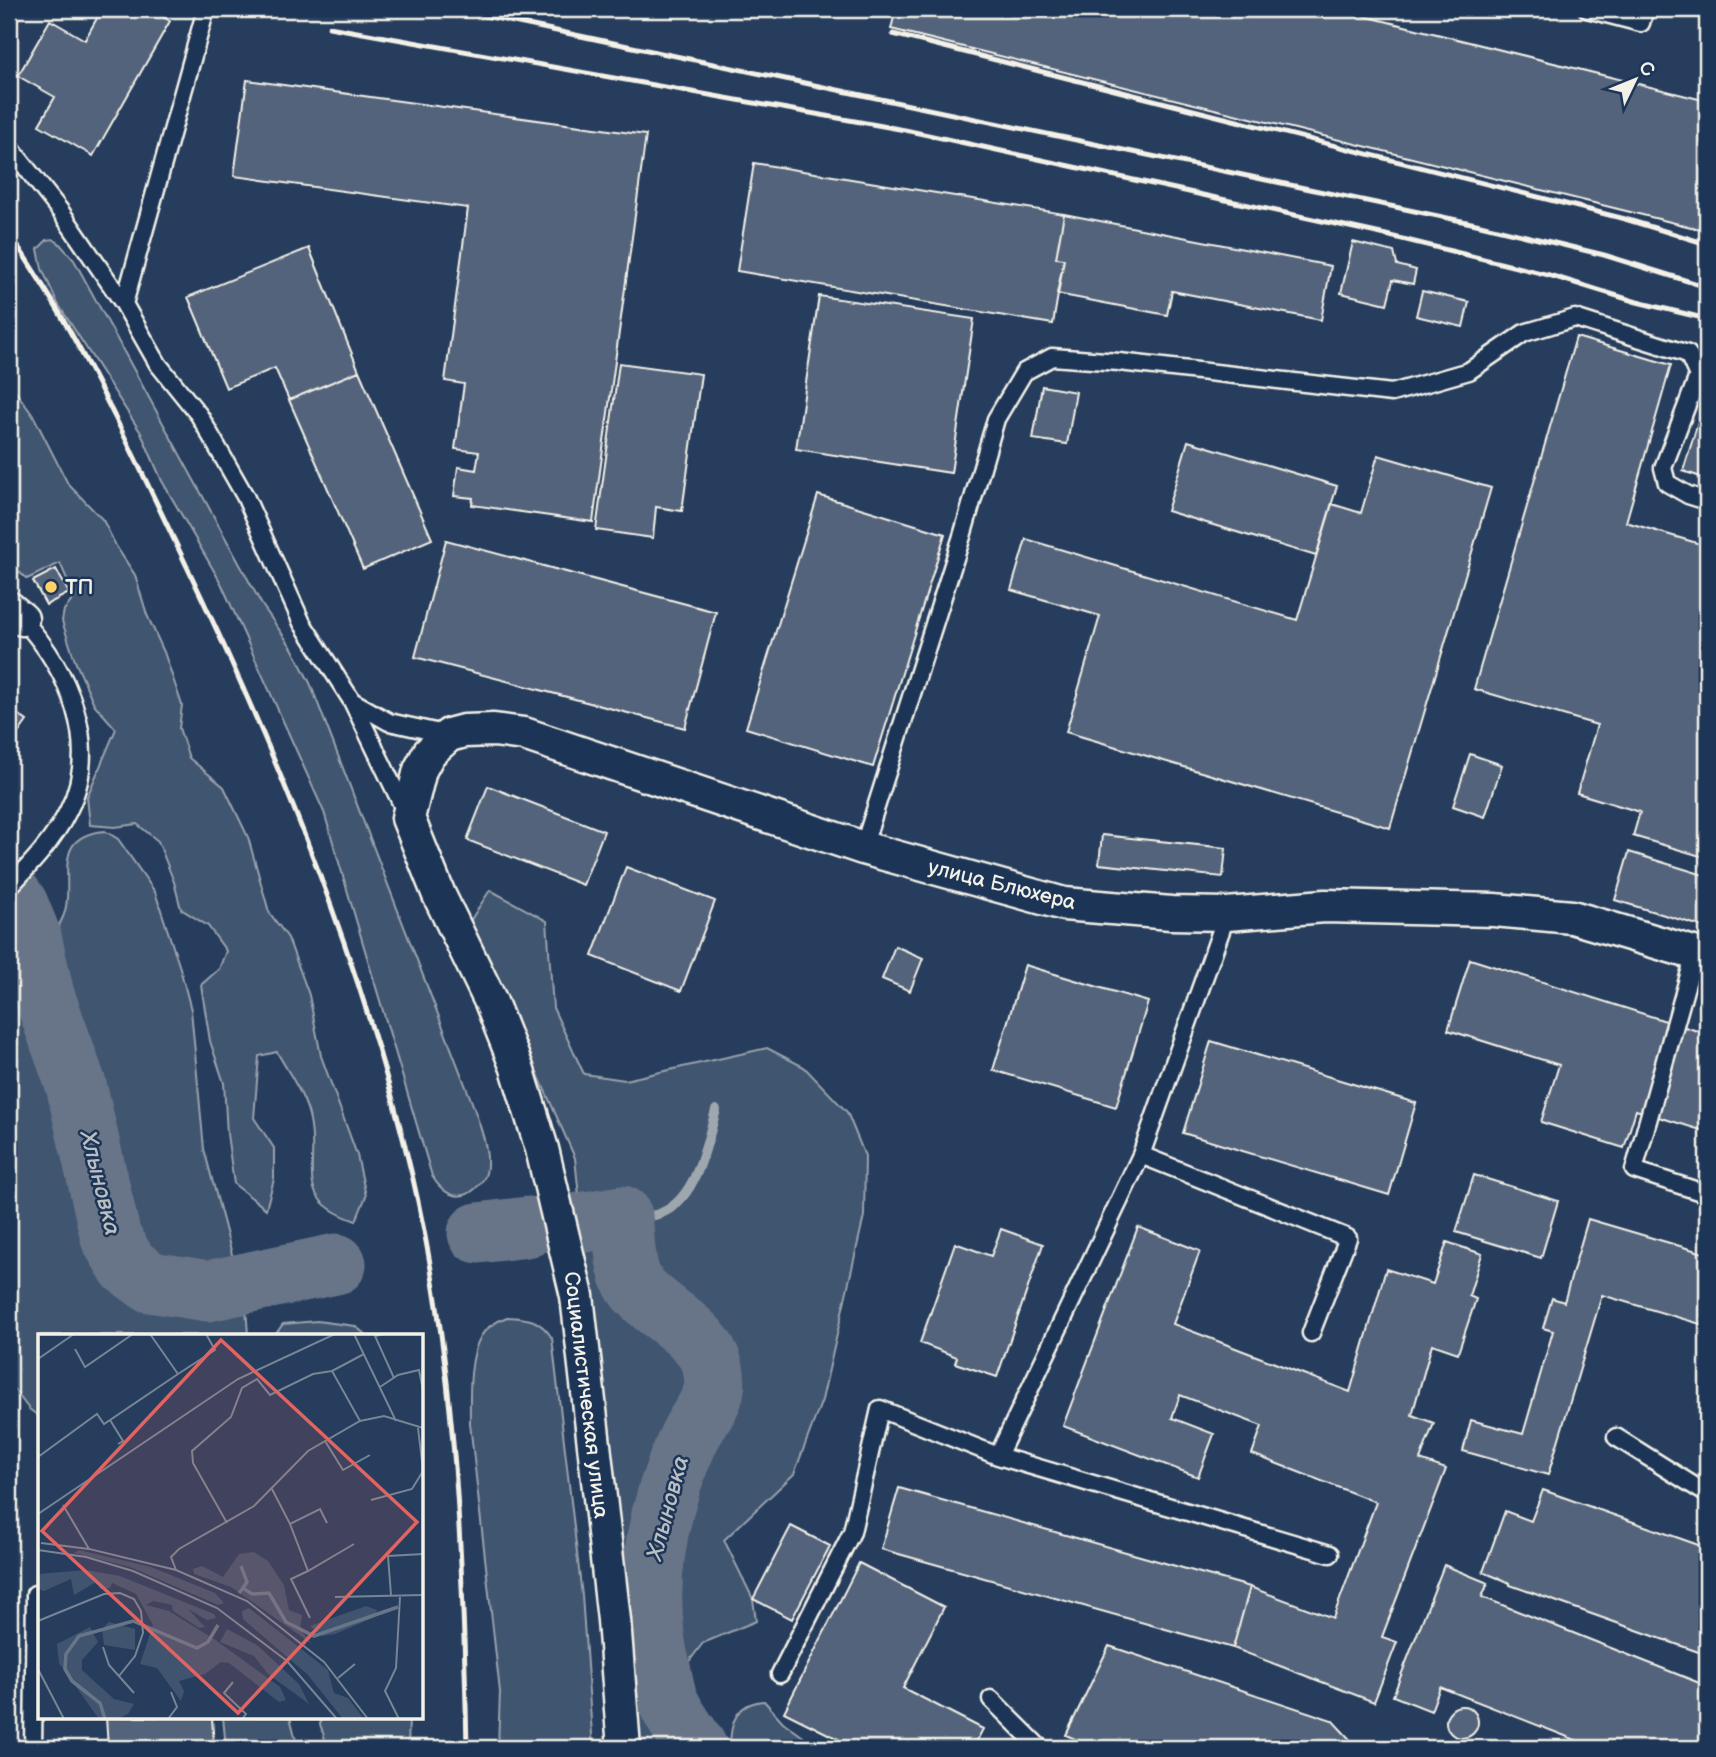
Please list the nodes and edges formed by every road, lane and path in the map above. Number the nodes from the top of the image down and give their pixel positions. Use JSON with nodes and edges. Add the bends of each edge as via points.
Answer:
{"nodes":[{"id":1,"x":206,"y":9,"type":"edge"},
{"id":2,"x":1587,"y":9,"type":"edge"},
{"id":3,"x":1645,"y":9,"type":"edge"},
{"id":4,"x":9,"y":146,"type":"edge"},
{"id":5,"x":124,"y":304,"type":"junction"},
{"id":6,"x":1707,"y":501,"type":"edge"},
{"id":7,"x":15,"y":613,"type":"edge"},
{"id":8,"x":352,"y":701,"type":"junction"},
{"id":9,"x":449,"y":735,"type":"junction"},
{"id":10,"x":408,"y":818,"type":"junction"},
{"id":11,"x":863,"y":848,"type":"junction"},
{"id":12,"x":9,"y":887,"type":"edge"},
{"id":13,"x":1227,"y":914,"type":"junction"},
{"id":14,"x":1701,"y":956,"type":"edge"},
{"id":15,"x":1141,"y":1154,"type":"junction"},
{"id":16,"x":1707,"y":1194,"type":"edge"},
{"id":17,"x":1311,"y":1332,"type":"dead end"},
{"id":18,"x":1616,"y":1437,"type":"dead end"},
{"id":19,"x":998,"y":1456,"type":"junction"},
{"id":20,"x":1707,"y":1494,"type":"edge"},
{"id":21,"x":1330,"y":1554,"type":"dead end"},
{"id":22,"x":38,"y":1594,"type":"edge"},
{"id":23,"x":780,"y":1674,"type":"dead end"},
{"id":24,"x":991,"y":1699,"type":"dead end"},
{"id":25,"x":33,"y":1748,"type":"edge"},
{"id":26,"x":624,"y":1748,"type":"edge"},
{"id":27,"x":1040,"y":1748,"type":"edge"}],
"edges":[{"from":1,"to":5,"type":"lane"},
{"from":2,"to":3,"type":"lane","via":[[1641,23]]},
{"from":4,"to":5,"type":"lane"},
{"from":5,"to":8,"type":"lane","via":[[159,364],[200,415],[245,496],[302,623]]},
{"from":6,"to":11,"type":"lane","via":[[1667,482],[1662,468],[1698,376],[1688,354],[1575,318],[1524,333],[1469,371],[1392,393],[1052,357],[1024,372],[996,419]]},
{"from":7,"to":12,"type":"lane","via":[[51,653],[70,695],[83,764],[57,831]]},
{"from":8,"to":9,"type":"lane","via":[[389,722]]},
{"from":8,"to":10,"type":"lane"},
{"from":9,"to":10,"type":"street","via":[[429,753],[420,770]]},
{"from":9,"to":11,"type":"street","name":"улица Блюхера","via":[[494,730],[524,734]]},
{"from":10,"to":26,"type":"street","name":"Социалистическая улица","via":[[491,1002],[542,1149],[576,1296],[614,1620]]},
{"from":11,"to":13,"type":"street","name":"улица Блюхера","via":[[1064,904]]},
{"from":13,"to":14,"type":"street","name":"улица Блюхера","via":[[1325,906],[1494,910],[1572,917]]},
{"from":13,"to":15,"type":"lane"},
{"from":14,"to":16,"type":"lane","via":[[1634,1170]]},
{"from":15,"to":17,"type":"lane","via":[[1348,1238]]},
{"from":15,"to":19,"type":"lane"},
{"from":18,"to":20,"type":"lane"},
{"from":19,"to":21,"type":"lane"},
{"from":19,"to":23,"type":"lane","via":[[880,1409],[852,1532]]},
{"from":22,"to":25,"type":"lane"},
{"from":24,"to":27,"type":"lane"}]}
